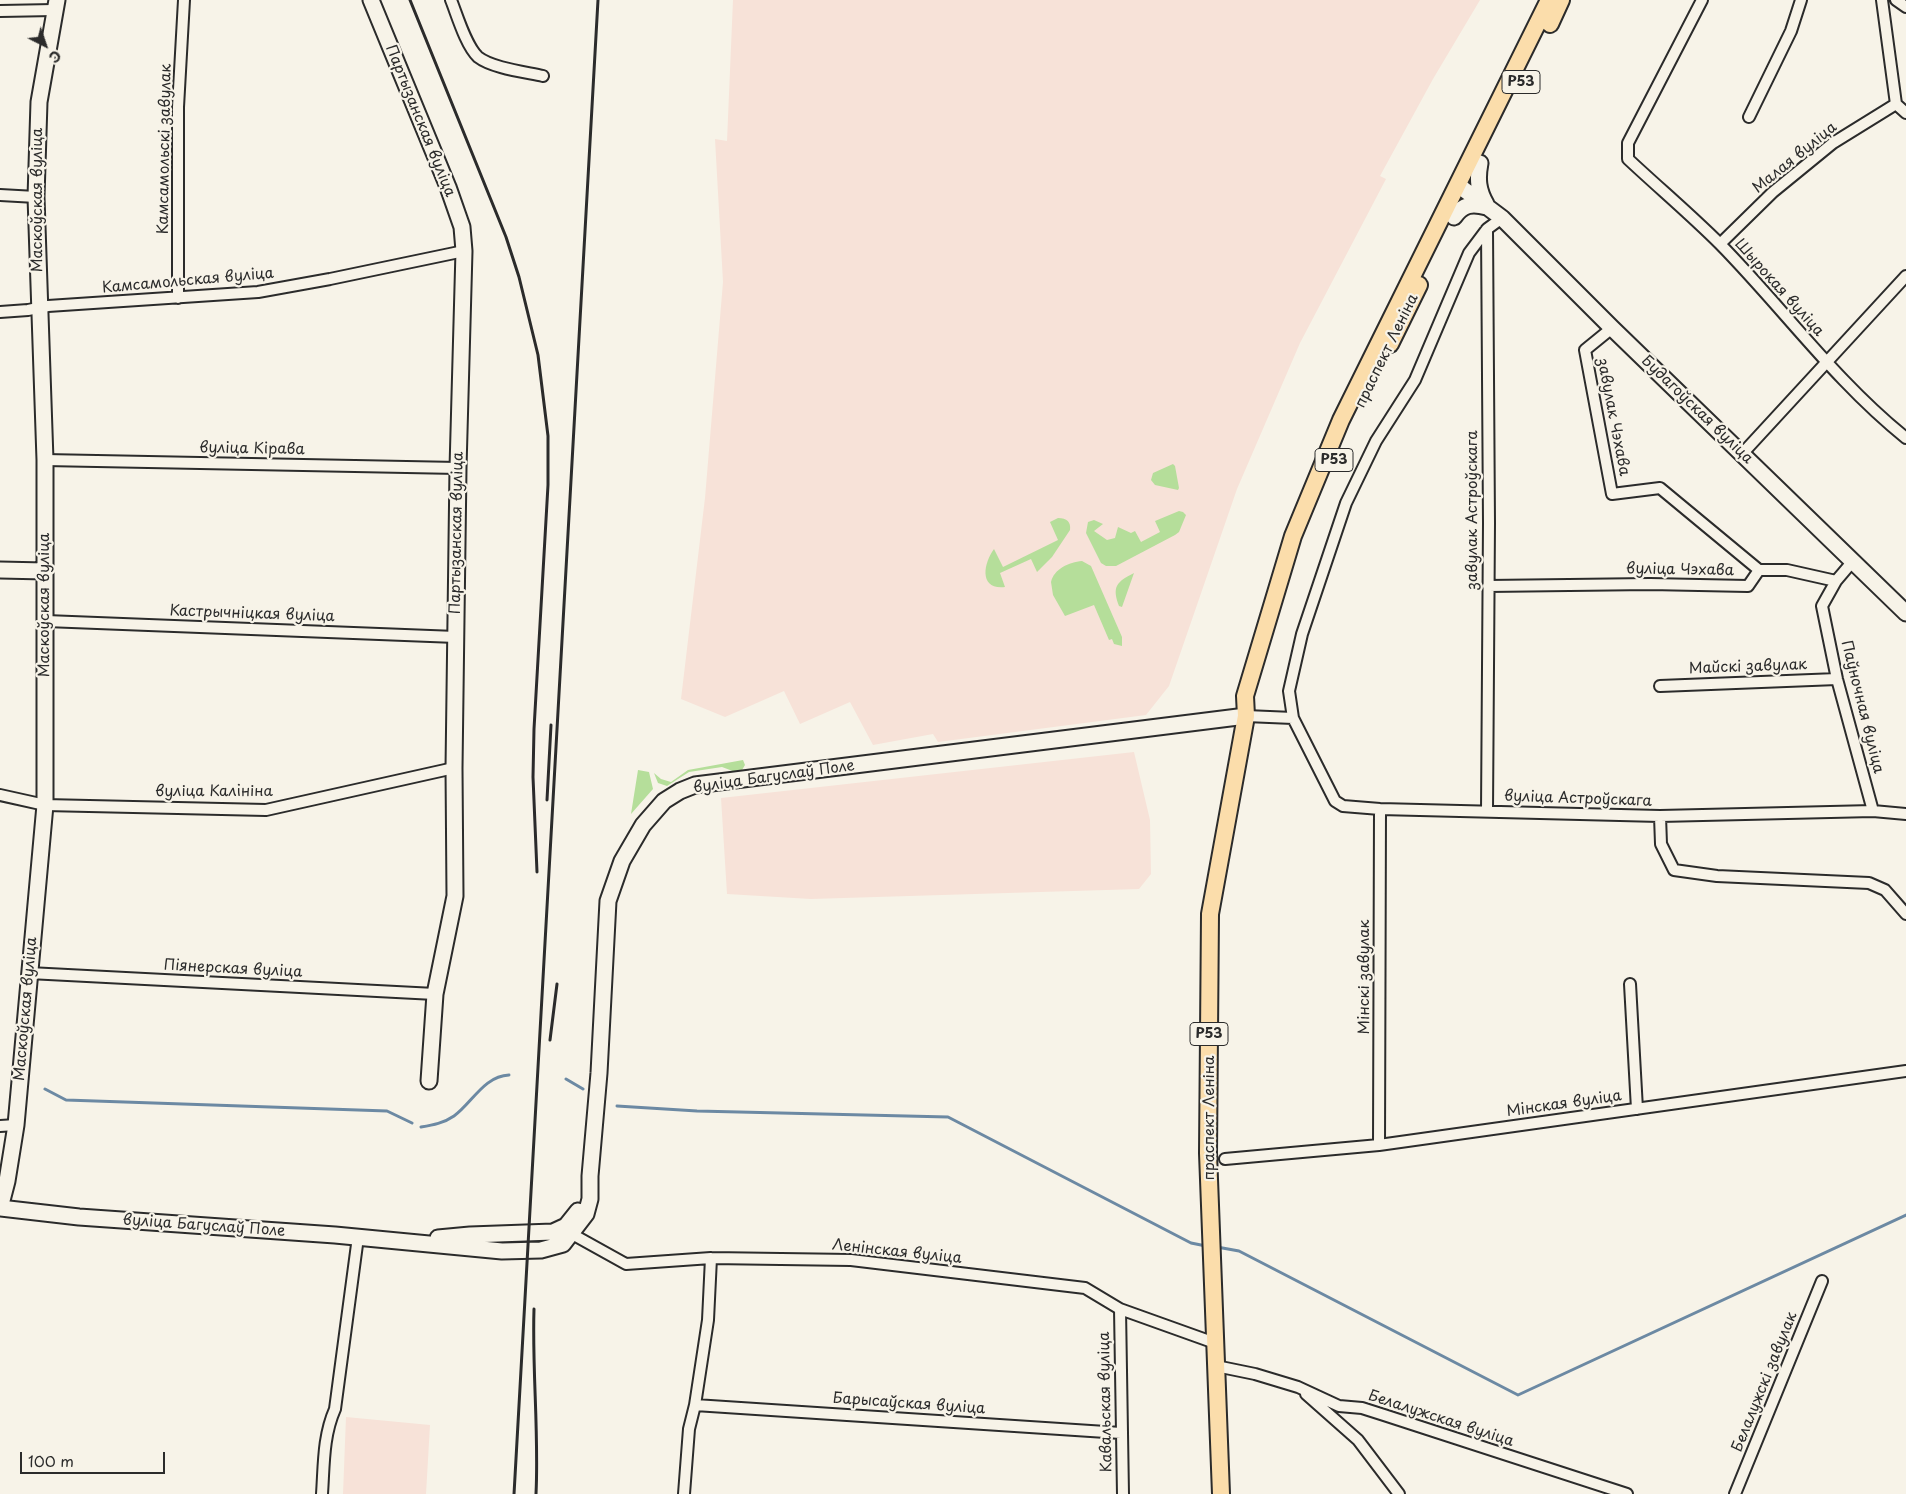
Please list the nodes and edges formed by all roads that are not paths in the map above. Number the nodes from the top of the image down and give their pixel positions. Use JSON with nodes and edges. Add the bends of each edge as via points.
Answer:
{"nodes":[{"id":1,"x":184,"y":0,"type":"edge"},
{"id":2,"x":371,"y":0,"type":"edge"},
{"id":3,"x":451,"y":0,"type":"edge"},
{"id":4,"x":1549,"y":0,"type":"edge"},
{"id":5,"x":1561,"y":0,"type":"edge"},
{"id":6,"x":1702,"y":0,"type":"edge"},
{"id":7,"x":1801,"y":0,"type":"edge"},
{"id":8,"x":1882,"y":0,"type":"edge"},
{"id":9,"x":1896,"y":0,"type":"edge"},
{"id":10,"x":55,"y":5,"type":"edge"},
{"id":11,"x":1906,"y":7,"type":"edge"},
{"id":12,"x":0,"y":11,"type":"edge"},
{"id":13,"x":543,"y":76,"type":"dead end"},
{"id":14,"x":1896,"y":104,"type":"junction"},
{"id":15,"x":1906,"y":112,"type":"edge"},
{"id":16,"x":1749,"y":117,"type":"dead end"},
{"id":17,"x":1480,"y":163,"type":"junction"},
{"id":18,"x":1462,"y":188,"type":"junction"},
{"id":19,"x":0,"y":195,"type":"edge"},
{"id":20,"x":36,"y":197,"type":"junction"},
{"id":21,"x":1488,"y":208,"type":"junction"},
{"id":22,"x":1454,"y":217,"type":"junction"},
{"id":23,"x":1502,"y":218,"type":"junction"},
{"id":24,"x":1487,"y":229,"type":"junction"},
{"id":25,"x":1720,"y":244,"type":"junction"},
{"id":26,"x":464,"y":251,"type":"junction"},
{"id":27,"x":1906,"y":276,"type":"edge"},
{"id":28,"x":178,"y":298,"type":"junction"},
{"id":29,"x":38,"y":307,"type":"junction"},
{"id":30,"x":0,"y":312,"type":"edge"},
{"id":31,"x":1612,"y":328,"type":"junction"},
{"id":32,"x":1826,"y":362,"type":"junction"},
{"id":33,"x":1906,"y":438,"type":"edge"},
{"id":34,"x":1742,"y":454,"type":"junction"},
{"id":35,"x":45,"y":460,"type":"junction"},
{"id":36,"x":458,"y":468,"type":"junction"},
{"id":37,"x":1853,"y":562,"type":"junction"},
{"id":38,"x":0,"y":570,"type":"edge"},
{"id":39,"x":45,"y":570,"type":"junction"},
{"id":40,"x":1759,"y":570,"type":"junction"},
{"id":41,"x":1836,"y":581,"type":"junction"},
{"id":42,"x":1488,"y":586,"type":"junction"},
{"id":43,"x":1906,"y":613,"type":"edge"},
{"id":44,"x":46,"y":621,"type":"junction"},
{"id":45,"x":456,"y":637,"type":"junction"},
{"id":46,"x":1837,"y":679,"type":"junction"},
{"id":47,"x":1660,"y":686,"type":"dead end"},
{"id":48,"x":1246,"y":716,"type":"junction"},
{"id":49,"x":1293,"y":718,"type":"junction"},
{"id":50,"x":454,"y":768,"type":"junction"},
{"id":51,"x":0,"y":795,"type":"edge"},
{"id":52,"x":45,"y":805,"type":"junction"},
{"id":53,"x":1380,"y":809,"type":"junction"},
{"id":54,"x":1487,"y":811,"type":"junction"},
{"id":55,"x":1873,"y":811,"type":"junction"},
{"id":56,"x":1906,"y":814,"type":"edge"},
{"id":57,"x":1660,"y":816,"type":"junction"},
{"id":58,"x":1906,"y":914,"type":"edge"},
{"id":59,"x":29,"y":972,"type":"junction"},
{"id":60,"x":1630,"y":984,"type":"dead end"},
{"id":61,"x":435,"y":994,"type":"junction"},
{"id":62,"x":1906,"y":1071,"type":"edge"},
{"id":63,"x":429,"y":1081,"type":"dead end"},
{"id":64,"x":1638,"y":1109,"type":"junction"},
{"id":65,"x":16,"y":1125,"type":"junction"},
{"id":66,"x":0,"y":1126,"type":"edge"},
{"id":67,"x":1379,"y":1145,"type":"junction"},
{"id":68,"x":1224,"y":1159,"type":"dead end"},
{"id":69,"x":590,"y":1176,"type":"junction"},
{"id":70,"x":0,"y":1208,"type":"edge"},
{"id":71,"x":572,"y":1234,"type":"junction"},
{"id":72,"x":358,"y":1237,"type":"junction"},
{"id":73,"x":408,"y":1242,"type":"junction"},
{"id":74,"x":711,"y":1258,"type":"junction"},
{"id":75,"x":1822,"y":1281,"type":"dead end"},
{"id":76,"x":1120,"y":1309,"type":"junction"},
{"id":77,"x":1215,"y":1343,"type":"junction"},
{"id":78,"x":1216,"y":1366,"type":"junction"},
{"id":79,"x":1298,"y":1387,"type":"junction"},
{"id":80,"x":695,"y":1405,"type":"junction"},
{"id":81,"x":1121,"y":1433,"type":"junction"},
{"id":82,"x":322,"y":1494,"type":"edge"},
{"id":83,"x":684,"y":1494,"type":"edge"},
{"id":84,"x":1123,"y":1494,"type":"edge"},
{"id":85,"x":1221,"y":1494,"type":"edge"},
{"id":86,"x":1399,"y":1494,"type":"edge"},
{"id":87,"x":1627,"y":1494,"type":"edge"},
{"id":88,"x":1735,"y":1494,"type":"edge"}],
"edges":[{"from":1,"to":28,"type":"street","name":"Камсамольскі завулак","via":[[178,107]]},
{"from":2,"to":26,"type":"main road","name":"Партызанская вуліца","via":[[448,187],[462,226]]},
{"from":3,"to":13,"type":"street","via":[[470,46],[478,56],[489,63]]},
{"from":4,"to":18,"type":"main road","name":"праспект Леніна","number":"Р53"},
{"from":5,"to":17,"type":"main road","name":"праспект Леніна","number":"Р53"},
{"from":6,"to":25,"type":"street","name":"Шырокая вуліца","via":[[1628,143],[1628,160]]},
{"from":7,"to":16,"type":"street","via":[[1791,31]]},
{"from":8,"to":14,"type":"street"},
{"from":9,"to":11,"type":"street"},
{"from":10,"to":12,"type":"street"},
{"from":10,"to":20,"type":"main road","name":"Маскоўская вуліца","via":[[39,102]]},
{"from":14,"to":15,"type":"street"},
{"from":14,"to":25,"type":"street","name":"Малая вуліца","via":[[1833,143],[1773,192]]},
{"from":17,"to":18,"type":"main road","name":"праспект Леніна","number":"Р53"},
{"from":17,"to":21,"type":"main road","via":[[1478,187]]},
{"from":18,"to":21,"type":"main road","name":"Будагоўская вуліца"},
{"from":18,"to":22,"type":"main road","name":"праспект Леніна","number":"Р53"},
{"from":18,"to":48,"type":"main road","name":"праспект Леніна","number":"Р53","via":[[1394,311],[1311,488],[1266,622],[1245,696]]},
{"from":19,"to":20,"type":"street"},
{"from":20,"to":29,"type":"main road","name":"Маскоўская вуліца"},
{"from":21,"to":22,"type":"main road","via":[[1468,205],[1460,208]]},
{"from":21,"to":23,"type":"main road","name":"Будагоўская вуліца"},
{"from":22,"to":48,"type":"main road","name":"праспект Леніна","number":"Р53","via":[[1319,491],[1290,567],[1254,700]]},
{"from":23,"to":24,"type":"street"},
{"from":23,"to":31,"type":"main road","name":"Будагоўская вуліца"},
{"from":24,"to":42,"type":"street","name":"завулак Астроўскага"},
{"from":24,"to":49,"type":"street","name":"вуліца Астроўскага","via":[[1469,253],[1415,380],[1376,441],[1346,503],[1302,634],[1289,691]]},
{"from":25,"to":32,"type":"street","name":"Шырокая вуліца"},
{"from":26,"to":28,"type":"street","name":"Камсамольская вуліца","via":[[258,292]]},
{"from":26,"to":36,"type":"main road","name":"Партызанская вуліца"},
{"from":27,"to":32,"type":"street"},
{"from":28,"to":29,"type":"street","name":"Камсамольская вуліца"},
{"from":29,"to":30,"type":"street","name":"Камсамольская вуліца"},
{"from":29,"to":35,"type":"main road","name":"Маскоўская вуліца"},
{"from":31,"to":34,"type":"main road","name":"Будагоўская вуліца"},
{"from":31,"to":40,"type":"street","name":"завулак Чэхава","via":[[1585,350],[1612,494],[1660,488]]},
{"from":32,"to":33,"type":"street","name":"Шырокая вуліца","via":[[1881,418]]},
{"from":32,"to":34,"type":"street"},
{"from":34,"to":37,"type":"main road","name":"Будагоўская вуліца"},
{"from":35,"to":36,"type":"street","name":"вуліца Кірава"},
{"from":35,"to":39,"type":"main road","name":"Маскоўская вуліца"},
{"from":36,"to":45,"type":"main road","name":"Партызанская вуліца"},
{"from":37,"to":41,"type":"street"},
{"from":37,"to":43,"type":"main road","name":"Будагоўская вуліца"},
{"from":38,"to":39,"type":"main road"},
{"from":39,"to":44,"type":"main road","name":"Маскоўская вуліца"},
{"from":40,"to":41,"type":"street","via":[[1787,570]]},
{"from":40,"to":42,"type":"street","name":"вуліца Чэхава","via":[[1748,586]]},
{"from":41,"to":46,"type":"street","name":"Паўночная вуліца","via":[[1822,606]]},
{"from":42,"to":54,"type":"street","name":"завулак Астроўскага"},
{"from":44,"to":45,"type":"street","name":"Кастрычніцкая вуліца"},
{"from":44,"to":52,"type":"main road","name":"Маскоўская вуліца"},
{"from":45,"to":50,"type":"main road","name":"Партызанская вуліца"},
{"from":46,"to":47,"type":"street","name":"Майскі завулак"},
{"from":46,"to":55,"type":"street","name":"Паўночная вуліца"},
{"from":48,"to":49,"type":"street"},
{"from":48,"to":69,"type":"main road","name":"вуліца Багуслаў Поле","via":[[696,785],[664,801],[642,825],[622,861],[608,901],[600,1073]]},
{"from":48,"to":77,"type":"main road","name":"праспект Леніна","number":"Р53","via":[[1210,914],[1208,1153]]},
{"from":49,"to":53,"type":"street","name":"вуліца Астроўскага","via":[[1335,800],[1343,806]]},
{"from":50,"to":52,"type":"street","name":"вуліца Калініна","via":[[266,810]]},
{"from":50,"to":61,"type":"main road","name":"Партызанская вуліца","via":[[455,896]]},
{"from":51,"to":52,"type":"street","name":"вуліца Калініна"},
{"from":52,"to":59,"type":"main road","name":"Маскоўская вуліца"},
{"from":53,"to":54,"type":"street","name":"вуліца Астроўскага"},
{"from":53,"to":67,"type":"street","name":"Мінскі завулак"},
{"from":54,"to":57,"type":"street","name":"вуліца Астроўскага"},
{"from":55,"to":56,"type":"street"},
{"from":55,"to":57,"type":"street"},
{"from":57,"to":58,"type":"street","name":"вуліца Астроўскага","via":[[1661,844],[1674,870],[1717,876],[1869,883],[1884,890]]},
{"from":59,"to":61,"type":"street","name":"Піянерская вуліца"},
{"from":59,"to":65,"type":"main road","name":"Маскоўская вуліца"},
{"from":60,"to":64,"type":"street"},
{"from":61,"to":63,"type":"main road","name":"Партызанская вуліца"},
{"from":62,"to":64,"type":"street","name":"Мінская вуліца"},
{"from":64,"to":67,"type":"street","name":"Мінская вуліца"},
{"from":65,"to":66,"type":"street"},
{"from":65,"to":70,"type":"main road","name":"Маскоўская вуліца"},
{"from":67,"to":68,"type":"street","name":"Мінская вуліца"},
{"from":69,"to":71,"type":"main road","name":"вуліца Багуслаў Поле","via":[[586,1214]]},
{"from":69,"to":73,"type":"main road","name":"вуліца Багуслаў Поле","via":[[578,1212],[566,1226],[553,1232],[470,1234]]},
{"from":70,"to":72,"type":"main road","name":"вуліца Багуслаў Поле","via":[[79,1217]]},
{"from":71,"to":73,"type":"main road","name":"вуліца Багуслаў Поле","via":[[563,1244],[541,1250],[502,1251]]},
{"from":71,"to":74,"type":"street","name":"Ленінская вуліца","via":[[626,1264]]},
{"from":72,"to":73,"type":"main road","name":"вуліца Багуслаў Поле"},
{"from":72,"to":82,"type":"street","via":[[335,1410],[325,1444]]},
{"from":74,"to":76,"type":"street","name":"Ленінская вуліца","via":[[851,1260],[1085,1288]]},
{"from":74,"to":80,"type":"street","via":[[708,1320]]},
{"from":75,"to":88,"type":"street","name":"Белалужскі завулак"},
{"from":76,"to":77,"type":"street","name":"Ленінская вуліца"},
{"from":76,"to":81,"type":"street","name":"Кавальская вуліца"},
{"from":77,"to":78,"type":"main road","name":"праспект Леніна","number":"Р53"},
{"from":78,"to":79,"type":"street","name":"Белалужская вуліца"},
{"from":78,"to":85,"type":"main road","name":"праспект Леніна","number":"Р53"},
{"from":79,"to":86,"type":"street","via":[[1358,1440]]},
{"from":79,"to":87,"type":"street","name":"Белалужская вуліца","via":[[1339,1406],[1362,1408]]},
{"from":80,"to":81,"type":"street","name":"Барысаўская вуліца"},
{"from":80,"to":83,"type":"street","via":[[689,1429]]},
{"from":81,"to":84,"type":"street","name":"Кавальская вуліца"}]}
